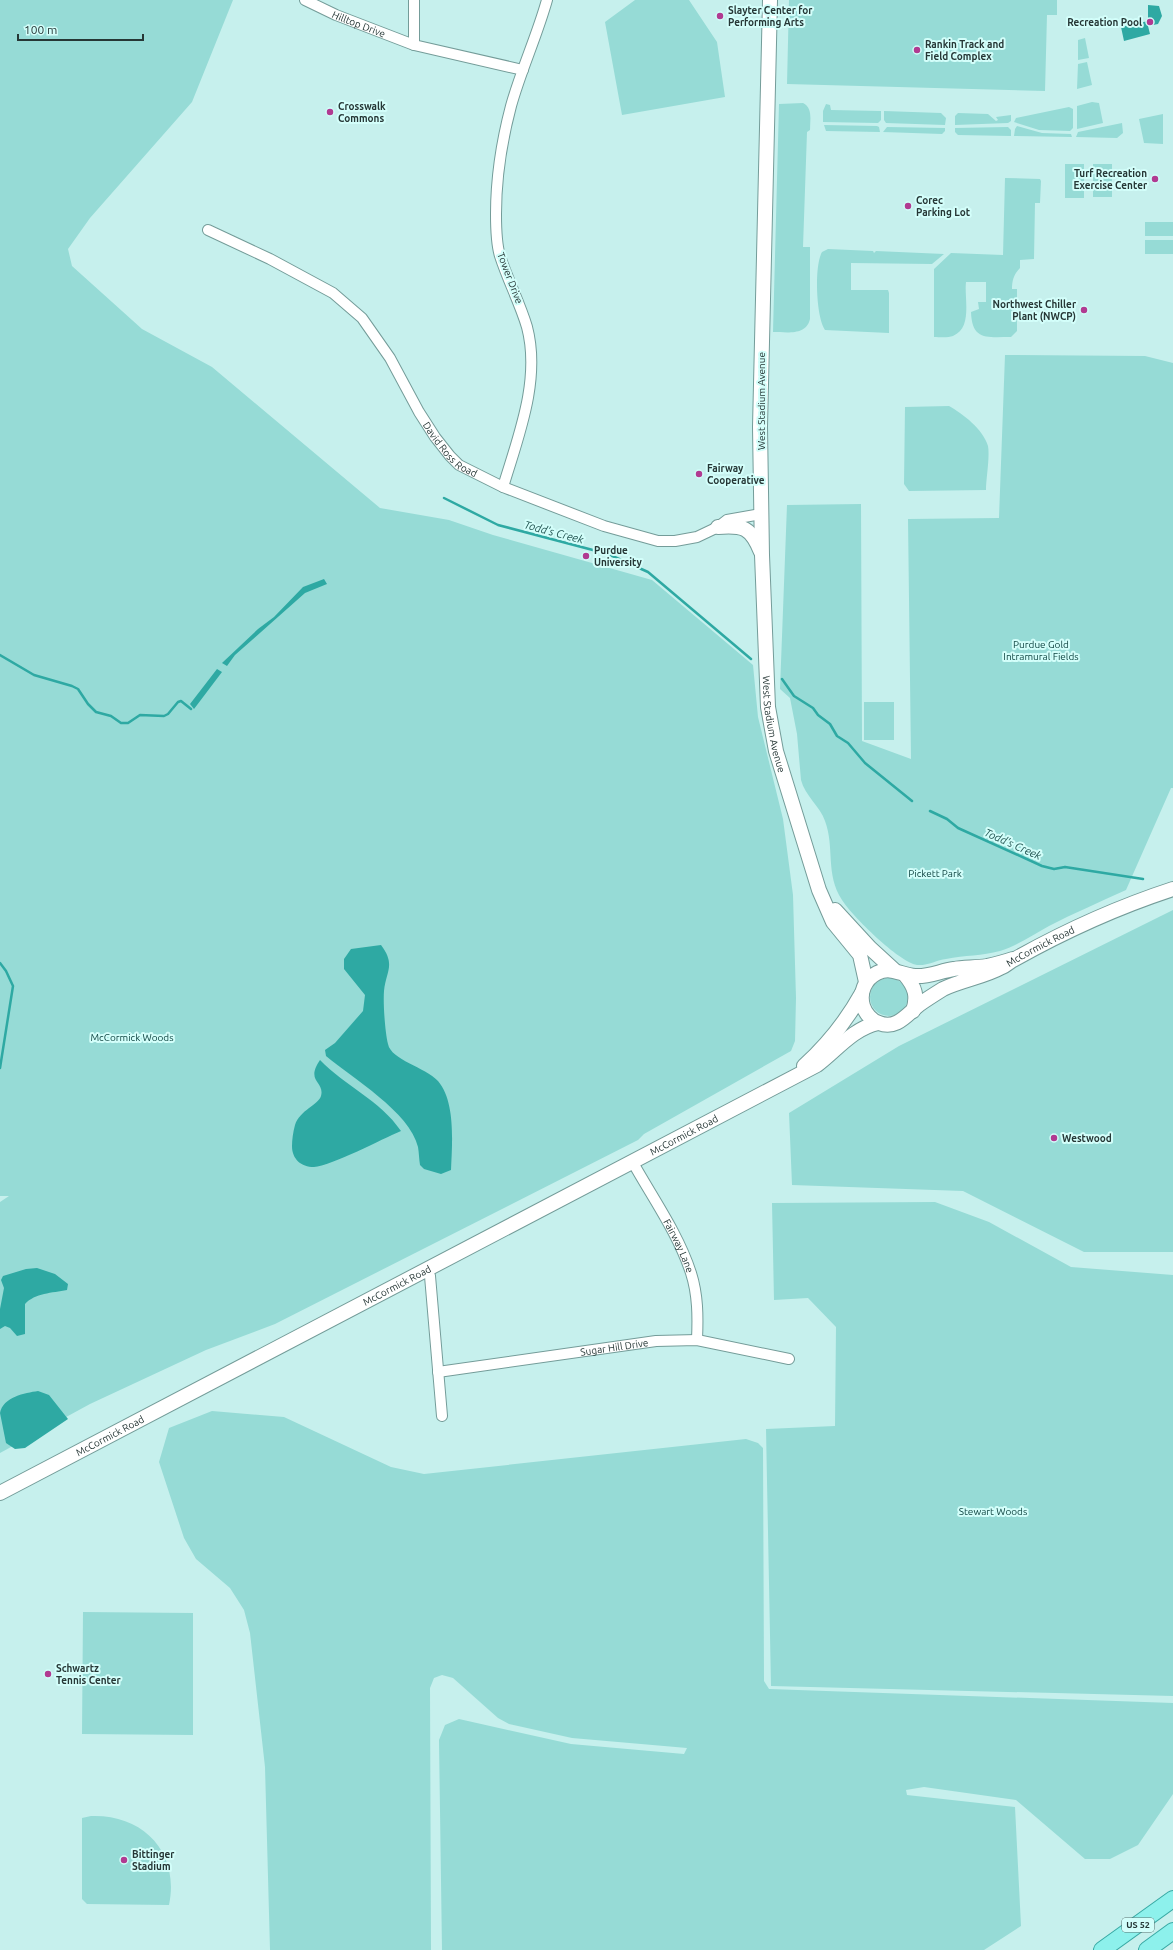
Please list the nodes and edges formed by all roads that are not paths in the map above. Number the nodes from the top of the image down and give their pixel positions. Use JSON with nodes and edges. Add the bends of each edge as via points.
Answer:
{"nodes":[{"id":1,"x":305,"y":0,"type":"edge"},
{"id":2,"x":414,"y":0,"type":"edge"},
{"id":3,"x":547,"y":0,"type":"edge"},
{"id":4,"x":770,"y":0,"type":"edge"},
{"id":5,"x":414,"y":45,"type":"junction"},
{"id":6,"x":523,"y":70,"type":"junction"},
{"id":7,"x":208,"y":230,"type":"dead end"},
{"id":8,"x":503,"y":487,"type":"junction"},
{"id":9,"x":761,"y":514,"type":"junction"},
{"id":10,"x":718,"y":527,"type":"junction"},
{"id":11,"x":762,"y":556,"type":"junction"},
{"id":12,"x":813,"y":867,"type":"junction"},
{"id":13,"x":1173,"y":889,"type":"edge"},
{"id":14,"x":1013,"y":959,"type":"junction"},
{"id":15,"x":899,"y":973,"type":"junction"},
{"id":16,"x":864,"y":988,"type":"junction"},
{"id":17,"x":913,"y":1011,"type":"junction"},
{"id":18,"x":878,"y":1023,"type":"junction"},
{"id":19,"x":792,"y":1077,"type":"junction"},
{"id":20,"x":632,"y":1161,"type":"junction"},
{"id":21,"x":426,"y":1269,"type":"junction"},
{"id":22,"x":698,"y":1340,"type":"junction"},
{"id":23,"x":789,"y":1359,"type":"dead end"},
{"id":24,"x":438,"y":1372,"type":"junction"},
{"id":25,"x":442,"y":1416,"type":"dead end"},
{"id":26,"x":0,"y":1493,"type":"edge"},
{"id":27,"x":1173,"y":1899,"type":"edge"},
{"id":28,"x":1173,"y":1930,"type":"edge"},
{"id":29,"x":1102,"y":1950,"type":"edge"},
{"id":30,"x":1147,"y":1950,"type":"edge"}],
"edges":[{"from":1,"to":5,"type":"street","name":"Hilltop Drive"},
{"from":2,"to":5,"type":"street"},
{"from":3,"to":6,"type":"street","name":"Tower Drive"},
{"from":4,"to":9,"type":"street","name":"West Stadium Avenue","via":[[762,328]]},
{"from":5,"to":6,"type":"street","name":"Hilltop Drive"},
{"from":6,"to":8,"type":"street","name":"Tower Drive","via":[[503,144],[496,213],[499,255],[529,336],[530,377],[522,423]]},
{"from":7,"to":8,"type":"street","name":"David Ross Road","via":[[270,259],[333,293],[347,304],[375,335],[419,412],[450,456],[460,465]]},
{"from":8,"to":10,"type":"street","name":"David Ross Road","via":[[604,526],[658,541],[697,537]]},
{"from":9,"to":10,"type":"street","name":"David Ross Road","via":[[727,520]]},
{"from":9,"to":11,"type":"street","name":"West Stadium Avenue"},
{"from":10,"to":11,"type":"street","via":[[736,526],[750,532]]},
{"from":11,"to":12,"type":"street","name":"West Stadium Avenue","via":[[767,690],[771,728],[781,770]]},
{"from":12,"to":15,"type":"street","name":"West Stadium Avenue","via":[[829,900],[842,919]]},
{"from":12,"to":16,"type":"street","name":"West Stadium Avenue","via":[[819,890],[833,922],[860,955]]},
{"from":13,"to":14,"type":"street","name":"McCormick Road","via":[[1118,909]]},
{"from":14,"to":15,"type":"street","via":[[988,966],[952,969],[923,977]]},
{"from":14,"to":17,"type":"street","name":"McCormick Road","via":[[1002,967],[937,992]]},
{"from":15,"to":16,"type":"street","via":[[879,972]]},
{"from":15,"to":17,"type":"street","via":[[914,988],[916,996]]},
{"from":16,"to":18,"type":"street","via":[[863,1008]]},
{"from":16,"to":19,"type":"street","name":"McCormick Road","via":[[833,1035]]},
{"from":17,"to":18,"type":"street","via":[[901,1022]]},
{"from":18,"to":19,"type":"street","name":"McCormick Road","via":[[854,1032],[816,1065]]},
{"from":19,"to":20,"type":"street","name":"McCormick Road"},
{"from":20,"to":21,"type":"street","name":"McCormick Road"},
{"from":20,"to":22,"type":"street","name":"Fairway Lane","via":[[684,1255],[698,1308]]},
{"from":21,"to":24,"type":"street","via":[[430,1276]]},
{"from":21,"to":26,"type":"street","name":"McCormick Road"},
{"from":22,"to":23,"type":"street","name":"Sugar Hill Drive"},
{"from":22,"to":24,"type":"street","name":"Sugar Hill Drive","via":[[656,1341]]},
{"from":24,"to":25,"type":"street"},
{"from":27,"to":29,"type":"main road","number":"US 52"},
{"from":28,"to":30,"type":"main road","number":"US 52"}]}
